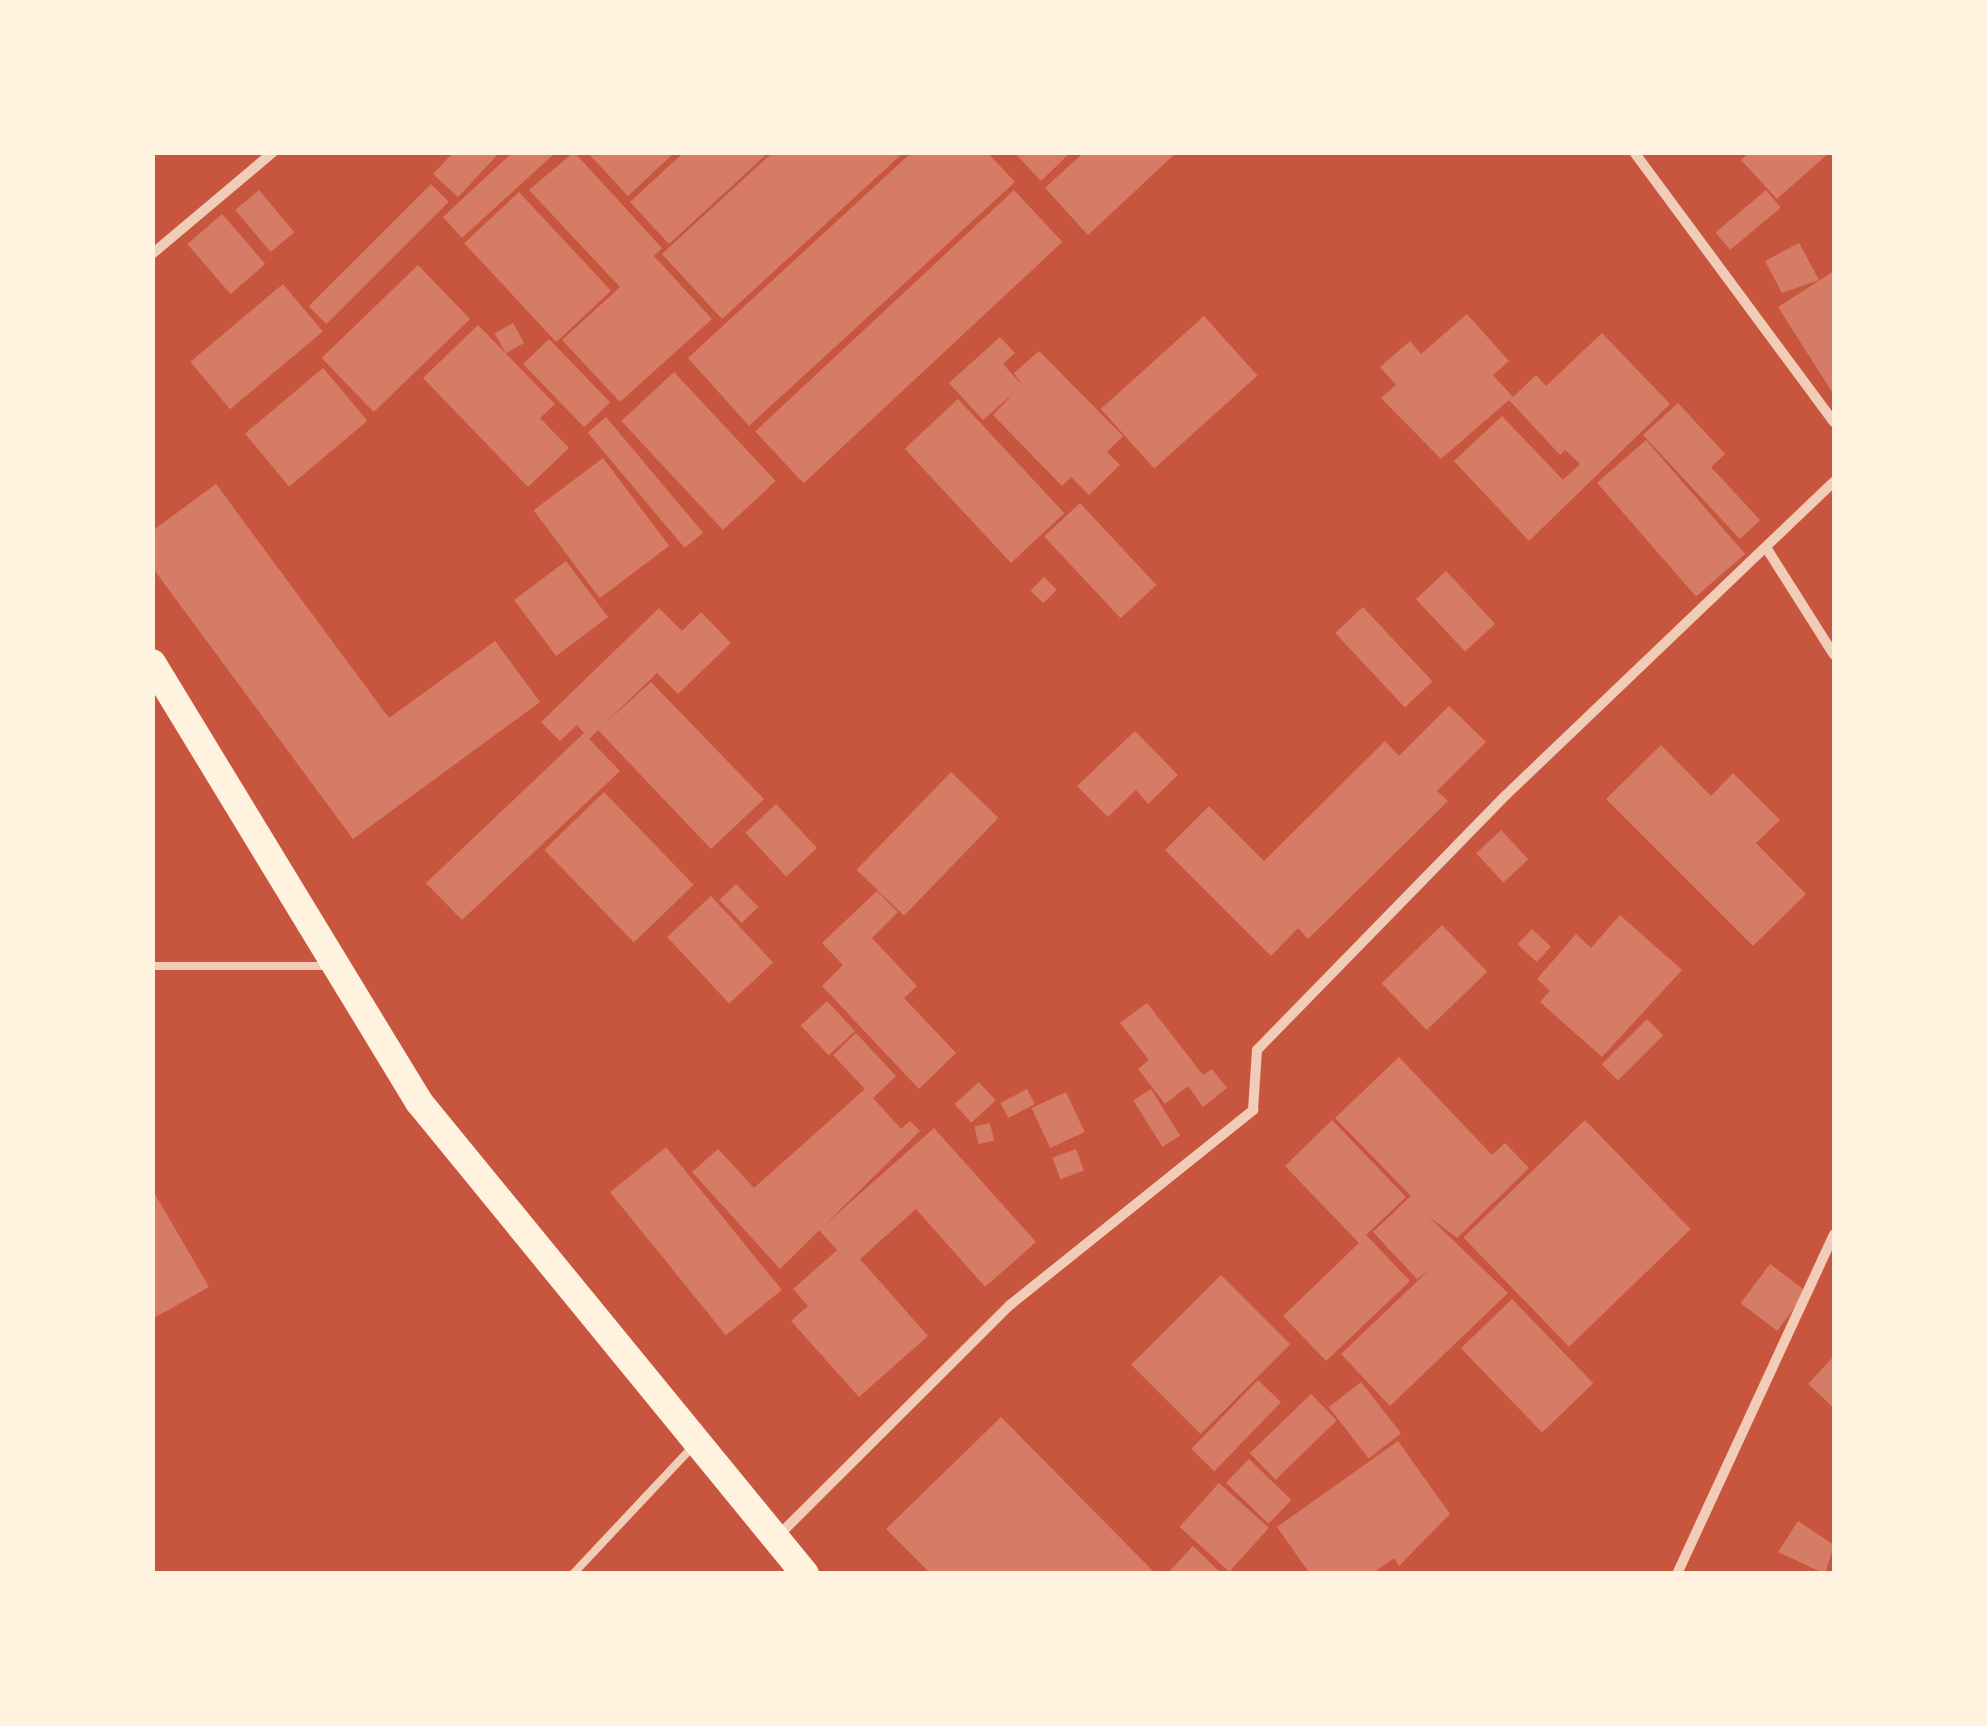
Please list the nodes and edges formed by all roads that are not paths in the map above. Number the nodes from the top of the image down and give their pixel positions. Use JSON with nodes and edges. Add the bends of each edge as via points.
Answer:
{"nodes":[{"id":1,"x":272,"y":152,"type":"edge"},
{"id":2,"x":1634,"y":152,"type":"edge"},
{"id":3,"x":152,"y":254,"type":"edge"},
{"id":4,"x":1834,"y":422,"type":"edge"},
{"id":5,"x":1834,"y":482,"type":"edge"},
{"id":6,"x":1767,"y":549,"type":"junction"},
{"id":7,"x":1834,"y":655,"type":"edge"},
{"id":8,"x":152,"y":663,"type":"edge"},
{"id":9,"x":152,"y":966,"type":"edge"},
{"id":10,"x":330,"y":966,"type":"junction"},
{"id":11,"x":1834,"y":1234,"type":"edge"},
{"id":12,"x":693,"y":1446,"type":"junction"},
{"id":13,"x":773,"y":1542,"type":"junction"},
{"id":14,"x":573,"y":1574,"type":"edge"},
{"id":15,"x":805,"y":1574,"type":"edge"},
{"id":16,"x":1677,"y":1574,"type":"edge"}],
"edges":[{"from":1,"to":3,"type":"street"},
{"from":2,"to":4,"type":"street"},
{"from":5,"to":6,"type":"street"},
{"from":6,"to":7,"type":"street"},
{"from":6,"to":13,"type":"street","via":[[1506,795],[1256,1050],[1253,1110],[1010,1305]]},
{"from":8,"to":10,"type":"highway"},
{"from":9,"to":10,"type":"lane"},
{"from":10,"to":12,"type":"highway","via":[[419,1102]]},
{"from":11,"to":16,"type":"street"},
{"from":12,"to":13,"type":"highway"},
{"from":12,"to":14,"type":"lane"},
{"from":13,"to":15,"type":"highway"}]}
